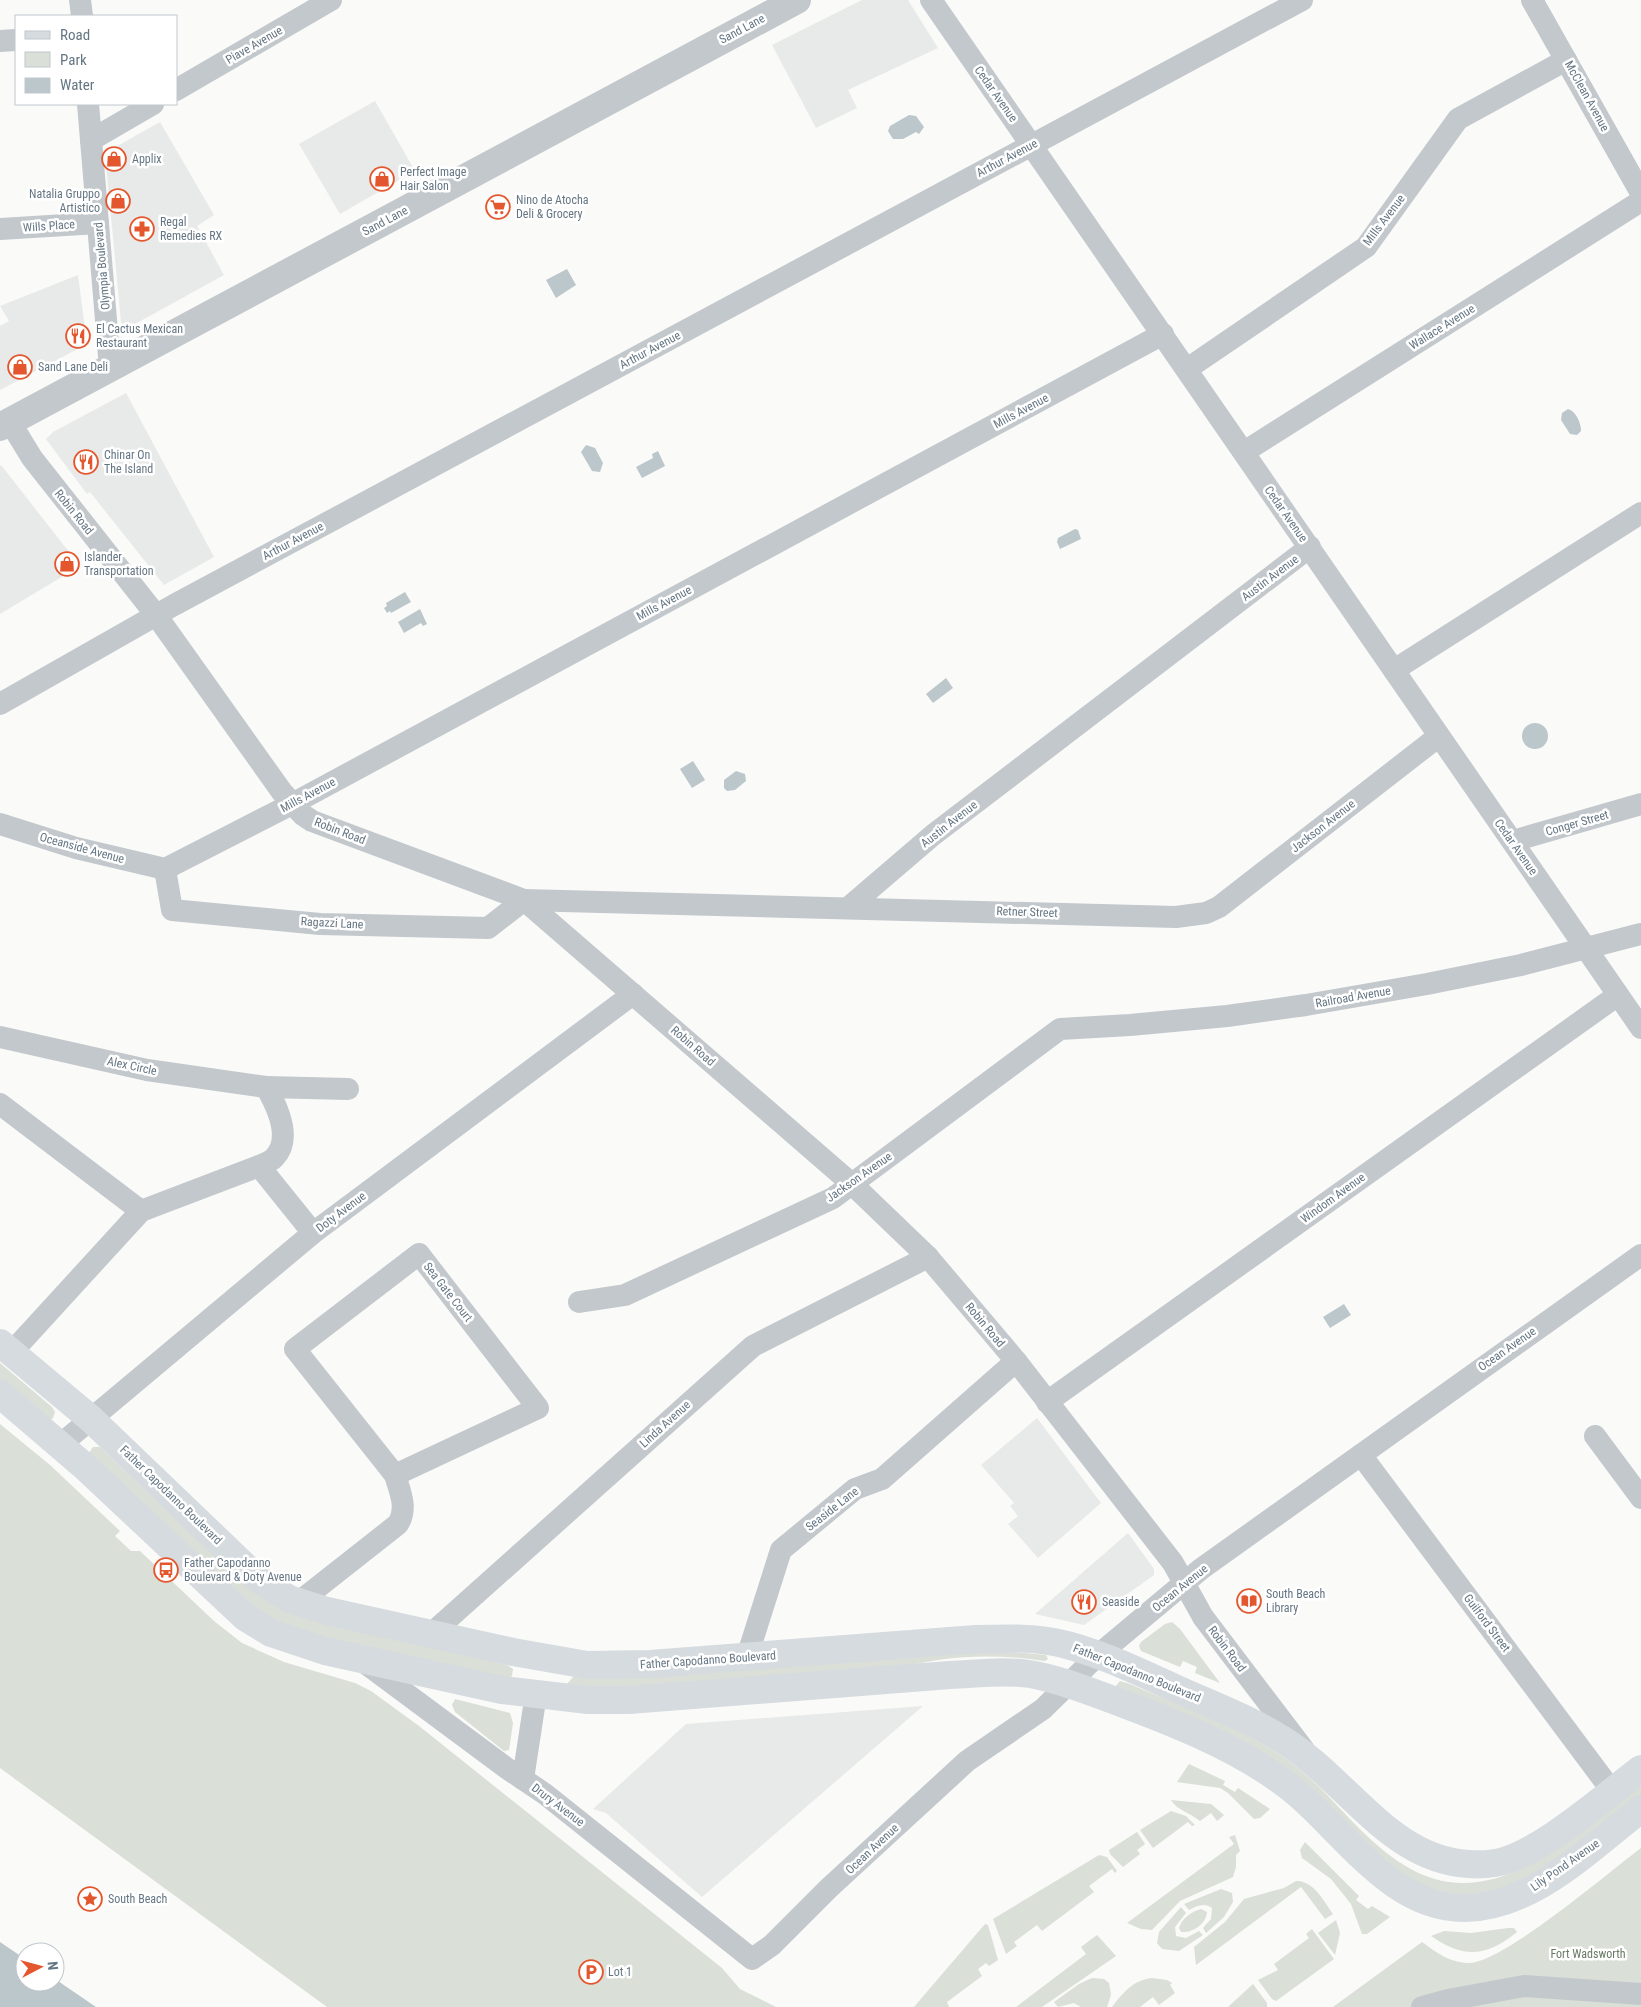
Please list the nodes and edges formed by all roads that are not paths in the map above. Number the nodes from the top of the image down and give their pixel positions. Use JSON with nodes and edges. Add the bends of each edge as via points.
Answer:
{"nodes":[{"id":1,"x":80,"y":0,"type":"edge"},
{"id":2,"x":331,"y":0,"type":"edge"},
{"id":3,"x":797,"y":0,"type":"edge"},
{"id":4,"x":931,"y":0,"type":"edge"},
{"id":5,"x":1302,"y":0,"type":"edge"},
{"id":6,"x":1532,"y":0,"type":"edge"},
{"id":7,"x":82,"y":15,"type":"edge"},
{"id":8,"x":15,"y":40,"type":"edge"},
{"id":9,"x":0,"y":41,"type":"edge"},
{"id":10,"x":1566,"y":60,"type":"junction"},
{"id":11,"x":178,"y":89,"type":"edge"},
{"id":12,"x":88,"y":105,"type":"edge"},
{"id":13,"x":151,"y":105,"type":"edge"},
{"id":14,"x":91,"y":140,"type":"junction"},
{"id":15,"x":1031,"y":145,"type":"junction"},
{"id":16,"x":1641,"y":193,"type":"edge"},
{"id":17,"x":1641,"y":201,"type":"edge"},
{"id":18,"x":98,"y":223,"type":"junction"},
{"id":19,"x":0,"y":229,"type":"edge"},
{"id":20,"x":1162,"y":334,"type":"junction"},
{"id":21,"x":110,"y":368,"type":"junction"},
{"id":22,"x":1187,"y":369,"type":"junction"},
{"id":23,"x":5,"y":425,"type":"edge"},
{"id":24,"x":1244,"y":452,"type":"junction"},
{"id":25,"x":1641,"y":514,"type":"edge"},
{"id":26,"x":1310,"y":547,"type":"junction"},
{"id":27,"x":156,"y":615,"type":"junction"},
{"id":28,"x":1394,"y":670,"type":"junction"},
{"id":29,"x":0,"y":704,"type":"edge"},
{"id":30,"x":1440,"y":736,"type":"junction"},
{"id":31,"x":292,"y":804,"type":"junction"},
{"id":32,"x":1641,"y":804,"type":"edge"},
{"id":33,"x":0,"y":824,"type":"edge"},
{"id":34,"x":1512,"y":841,"type":"junction"},
{"id":35,"x":165,"y":869,"type":"junction"},
{"id":36,"x":524,"y":900,"type":"junction"},
{"id":37,"x":849,"y":907,"type":"junction"},
{"id":38,"x":1206,"y":914,"type":"joint"},
{"id":39,"x":1641,"y":934,"type":"edge"},
{"id":40,"x":1586,"y":948,"type":"junction"},
{"id":41,"x":633,"y":994,"type":"junction"},
{"id":42,"x":1618,"y":994,"type":"junction"},
{"id":43,"x":1641,"y":1028,"type":"edge"},
{"id":44,"x":1060,"y":1029,"type":"joint"},
{"id":45,"x":0,"y":1037,"type":"edge"},
{"id":46,"x":266,"y":1087,"type":"junction"},
{"id":47,"x":348,"y":1089,"type":"dead end"},
{"id":48,"x":0,"y":1104,"type":"edge"},
{"id":49,"x":259,"y":1166,"type":"junction"},
{"id":50,"x":852,"y":1184,"type":"junction"},
{"id":51,"x":141,"y":1211,"type":"junction"},
{"id":52,"x":313,"y":1234,"type":"junction"},
{"id":53,"x":1641,"y":1255,"type":"edge"},
{"id":54,"x":928,"y":1257,"type":"junction"},
{"id":55,"x":579,"y":1302,"type":"dead end"},
{"id":56,"x":6,"y":1348,"type":"edge"},
{"id":57,"x":1016,"y":1361,"type":"junction"},
{"id":58,"x":0,"y":1394,"type":"edge"},
{"id":59,"x":1048,"y":1402,"type":"junction"},
{"id":60,"x":91,"y":1419,"type":"junction"},
{"id":61,"x":1595,"y":1436,"type":"dead end"},
{"id":62,"x":60,"y":1445,"type":"junction"},
{"id":63,"x":1361,"y":1455,"type":"junction"},
{"id":64,"x":395,"y":1475,"type":"junction"},
{"id":65,"x":1641,"y":1498,"type":"edge"},
{"id":66,"x":1185,"y":1584,"type":"junction"},
{"id":67,"x":299,"y":1602,"type":"junction"},
{"id":68,"x":432,"y":1634,"type":"junction"},
{"id":69,"x":1097,"y":1656,"type":"junction"},
{"id":70,"x":747,"y":1657,"type":"junction"},
{"id":71,"x":358,"y":1658,"type":"junction"},
{"id":72,"x":1067,"y":1684,"type":"junction"},
{"id":73,"x":536,"y":1694,"type":"junction"},
{"id":74,"x":1312,"y":1761,"type":"junction"},
{"id":75,"x":1641,"y":1769,"type":"edge"},
{"id":76,"x":523,"y":1779,"type":"junction"},
{"id":77,"x":1612,"y":1791,"type":"junction"},
{"id":78,"x":1641,"y":1810,"type":"edge"},
{"id":79,"x":752,"y":1959,"type":"joint"},
{"id":80,"x":1641,"y":1994,"type":"edge"},
{"id":81,"x":1479,"y":2000,"type":"edge"},
{"id":82,"x":1422,"y":2007,"type":"edge"}],
"edges":[{"from":1,"to":7,"type":"street"},
{"from":2,"to":11,"type":"street","name":"Piave Avenue"},
{"from":3,"to":21,"type":"street","name":"Sand Lane"},
{"from":4,"to":15,"type":"street","name":"Cedar Avenue"},
{"from":5,"to":15,"type":"street","name":"Arthur Avenue"},
{"from":6,"to":10,"type":"street","name":"McClean Avenue"},
{"from":8,"to":9,"type":"street"},
{"from":10,"to":16,"type":"street","name":"McClean Avenue"},
{"from":10,"to":22,"type":"street","name":"Mills Avenue","via":[[1458,119],[1366,247]]},
{"from":12,"to":14,"type":"street","name":"Olympia Boulevard"},
{"from":13,"to":14,"type":"street"},
{"from":14,"to":18,"type":"street","name":"Olympia Boulevard"},
{"from":15,"to":20,"type":"street","name":"Cedar Avenue"},
{"from":15,"to":27,"type":"street","name":"Arthur Avenue"},
{"from":17,"to":24,"type":"street","name":"Wallace Avenue"},
{"from":18,"to":19,"type":"street","name":"Wills Place"},
{"from":18,"to":21,"type":"street","name":"Olympia Boulevard"},
{"from":20,"to":22,"type":"street","name":"Cedar Avenue"},
{"from":20,"to":31,"type":"street","name":"Mills Avenue"},
{"from":21,"to":23,"type":"street","name":"Sand Lane"},
{"from":22,"to":24,"type":"street","name":"Cedar Avenue"},
{"from":23,"to":27,"type":"street","name":"Robin Road"},
{"from":24,"to":26,"type":"street","name":"Cedar Avenue"},
{"from":25,"to":28,"type":"street"},
{"from":26,"to":28,"type":"street","name":"Cedar Avenue"},
{"from":26,"to":37,"type":"street","name":"Austin Avenue","via":[[933,835]]},
{"from":27,"to":29,"type":"street","name":"Arthur Avenue"},
{"from":27,"to":31,"type":"street","name":"Robin Road"},
{"from":28,"to":30,"type":"street","name":"Cedar Avenue"},
{"from":30,"to":34,"type":"street","name":"Cedar Avenue"},
{"from":30,"to":38,"type":"street","name":"Jackson Avenue","via":[[1219,908]]},
{"from":31,"to":35,"type":"street","name":"Mills Avenue"},
{"from":31,"to":36,"type":"street","name":"Robin Road","via":[[312,821]]},
{"from":32,"to":34,"type":"street","name":"Conger Street"},
{"from":33,"to":35,"type":"street","name":"Oceanside Avenue","via":[[76,848]]},
{"from":34,"to":40,"type":"street","name":"Cedar Avenue"},
{"from":35,"to":36,"type":"street","name":"Ragazzi Lane","via":[[172,910],[320,924],[488,928]]},
{"from":36,"to":37,"type":"street"},
{"from":36,"to":41,"type":"street","name":"Robin Road"},
{"from":37,"to":38,"type":"street","name":"Retner Street","via":[[1176,917]]},
{"from":39,"to":40,"type":"street","name":"Railroad Avenue"},
{"from":40,"to":42,"type":"street","name":"Cedar Avenue"},
{"from":40,"to":44,"type":"street","name":"Railroad Avenue","via":[[1455,979],[1306,1005],[1227,1016]]},
{"from":41,"to":50,"type":"street","name":"Robin Road"},
{"from":41,"to":52,"type":"street","name":"Doty Avenue"},
{"from":42,"to":43,"type":"street","name":"Cedar Avenue"},
{"from":42,"to":59,"type":"street","name":"Windom Avenue"},
{"from":44,"to":50,"type":"street","name":"Jackson Avenue"},
{"from":45,"to":46,"type":"street","name":"Alex Circle","via":[[147,1070]]},
{"from":46,"to":47,"type":"street","name":"Alex Circle"},
{"from":46,"to":49,"type":"street","via":[[283,1128],[274,1158]]},
{"from":48,"to":51,"type":"street"},
{"from":49,"to":51,"type":"street"},
{"from":49,"to":52,"type":"street"},
{"from":50,"to":54,"type":"street","name":"Robin Road"},
{"from":50,"to":55,"type":"street","name":"Jackson Avenue","via":[[833,1198],[625,1295]]},
{"from":51,"to":56,"type":"street"},
{"from":52,"to":60,"type":"street","name":"Doty Avenue"},
{"from":53,"to":63,"type":"street","name":"Ocean Avenue"},
{"from":54,"to":57,"type":"street","name":"Robin Road"},
{"from":54,"to":68,"type":"street","name":"Linda Avenue","via":[[753,1346]]},
{"from":56,"to":60,"type":"main road","name":"Father Capodanno Boulevard"},
{"from":57,"to":59,"type":"street","name":"Robin Road"},
{"from":57,"to":70,"type":"street","name":"Seaside Lane","via":[[882,1479],[855,1488],[781,1550]]},
{"from":58,"to":62,"type":"main road"},
{"from":59,"to":66,"type":"street","name":"Robin Road","via":[[1173,1563]]},
{"from":60,"to":62,"type":"street","name":"Doty Avenue"},
{"from":60,"to":67,"type":"main road","name":"Father Capodanno Boulevard","via":[[258,1579],[279,1594]]},
{"from":61,"to":65,"type":"street"},
{"from":62,"to":71,"type":"main road","via":[[245,1617],[286,1639]]},
{"from":63,"to":66,"type":"street","name":"Ocean Avenue"},
{"from":63,"to":77,"type":"street","name":"Guilford Street"},
{"from":64,"to":64,"type":"street","name":"Sea Gate Court","via":[[538,1408],[419,1254],[295,1349]]},
{"from":64,"to":67,"type":"street","name":"Sea Gate Court","via":[[404,1506],[403,1517],[398,1524]]},
{"from":66,"to":69,"type":"street","name":"Ocean Avenue"},
{"from":66,"to":74,"type":"street","name":"Robin Road","via":[[1204,1617]]},
{"from":67,"to":68,"type":"main road","name":"Father Capodanno Boulevard"},
{"from":68,"to":70,"type":"main road","name":"Father Capodanno Boulevard","via":[[587,1665]]},
{"from":69,"to":70,"type":"main road","name":"Father Capodanno Boulevard","via":[[1067,1644],[999,1638]]},
{"from":69,"to":72,"type":"street","name":"Ocean Avenue"},
{"from":69,"to":74,"type":"main road","name":"Father Capodanno Boulevard","via":[[1239,1716],[1281,1738]]},
{"from":71,"to":73,"type":"main road","via":[[502,1690]]},
{"from":71,"to":76,"type":"street","name":"Drury Avenue"},
{"from":72,"to":73,"type":"main road","via":[[1030,1674],[994,1673],[629,1700],[588,1700]]},
{"from":72,"to":78,"type":"main road","name":"Lily Pond Avenue","via":[[1172,1723],[1263,1769],[1308,1803],[1380,1873],[1415,1895],[1453,1907],[1491,1905],[1534,1889]]},
{"from":72,"to":79,"type":"street","name":"Ocean Avenue","via":[[1024,1724],[967,1762],[829,1888],[772,1945]]},
{"from":73,"to":76,"type":"street"},
{"from":74,"to":77,"type":"main road","name":"Father Capodanno Boulevard","via":[[1401,1841],[1423,1853],[1458,1863],[1496,1862],[1520,1855]]},
{"from":75,"to":77,"type":"main road"},
{"from":76,"to":79,"type":"street","name":"Drury Avenue"},
{"from":80,"to":81,"type":"street","via":[[1524,1986]]},
{"from":81,"to":82,"type":"street"}]}
